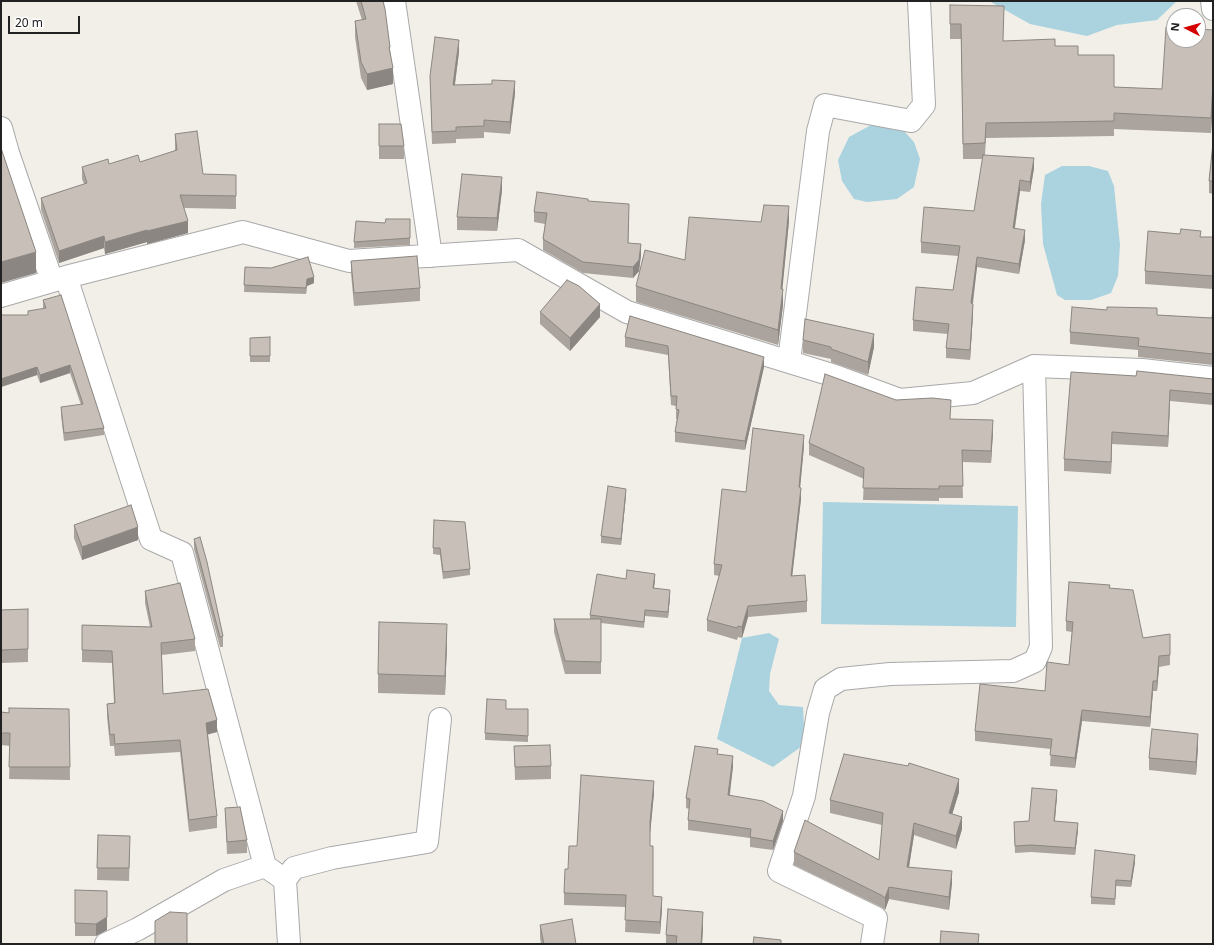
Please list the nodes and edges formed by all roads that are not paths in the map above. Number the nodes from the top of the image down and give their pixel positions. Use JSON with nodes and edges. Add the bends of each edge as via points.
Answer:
{"nodes":[{"id":1,"x":394,"y":1,"type":"edge"},
{"id":2,"x":920,"y":1,"type":"edge"},
{"id":3,"x":1212,"y":1,"type":"edge"},
{"id":4,"x":1213,"y":9,"type":"edge"},
{"id":5,"x":1,"y":128,"type":"edge"},
{"id":6,"x":431,"y":256,"type":"junction"},
{"id":7,"x":59,"y":279,"type":"junction"},
{"id":8,"x":1,"y":296,"type":"edge"},
{"id":9,"x":789,"y":361,"type":"junction"},
{"id":10,"x":1034,"y":366,"type":"junction"},
{"id":11,"x":1213,"y":378,"type":"edge"},
{"id":12,"x":440,"y":719,"type":"dead end"},
{"id":13,"x":265,"y":866,"type":"junction"},
{"id":14,"x":285,"y":880,"type":"junction"},
{"id":15,"x":106,"y":944,"type":"edge"},
{"id":16,"x":289,"y":944,"type":"edge"},
{"id":17,"x":872,"y":944,"type":"edge"}],
"edges":[{"from":1,"to":6,"type":"street"},
{"from":2,"to":9,"type":"street","via":[[924,105],[911,121],[825,105],[818,131]]},
{"from":3,"to":4,"type":"street"},
{"from":5,"to":7,"type":"street","via":[[8,153]]},
{"from":6,"to":7,"type":"street","via":[[349,261],[243,232]]},
{"from":6,"to":9,"type":"street","via":[[518,250],[627,312]]},
{"from":7,"to":8,"type":"street"},
{"from":7,"to":13,"type":"street","via":[[151,539],[182,553]]},
{"from":9,"to":10,"type":"street","via":[[900,400],[973,393]]},
{"from":10,"to":11,"type":"street","via":[[1142,370]]},
{"from":10,"to":17,"type":"street","via":[[1040,647],[1035,661],[1013,670],[890,674],[841,679],[824,688],[804,796],[779,871],[876,918]]},
{"from":12,"to":14,"type":"street","via":[[427,842],[332,858],[294,868]]},
{"from":13,"to":14,"type":"street"},
{"from":13,"to":15,"type":"street","via":[[224,880],[138,929]]},
{"from":14,"to":16,"type":"street"}]}
